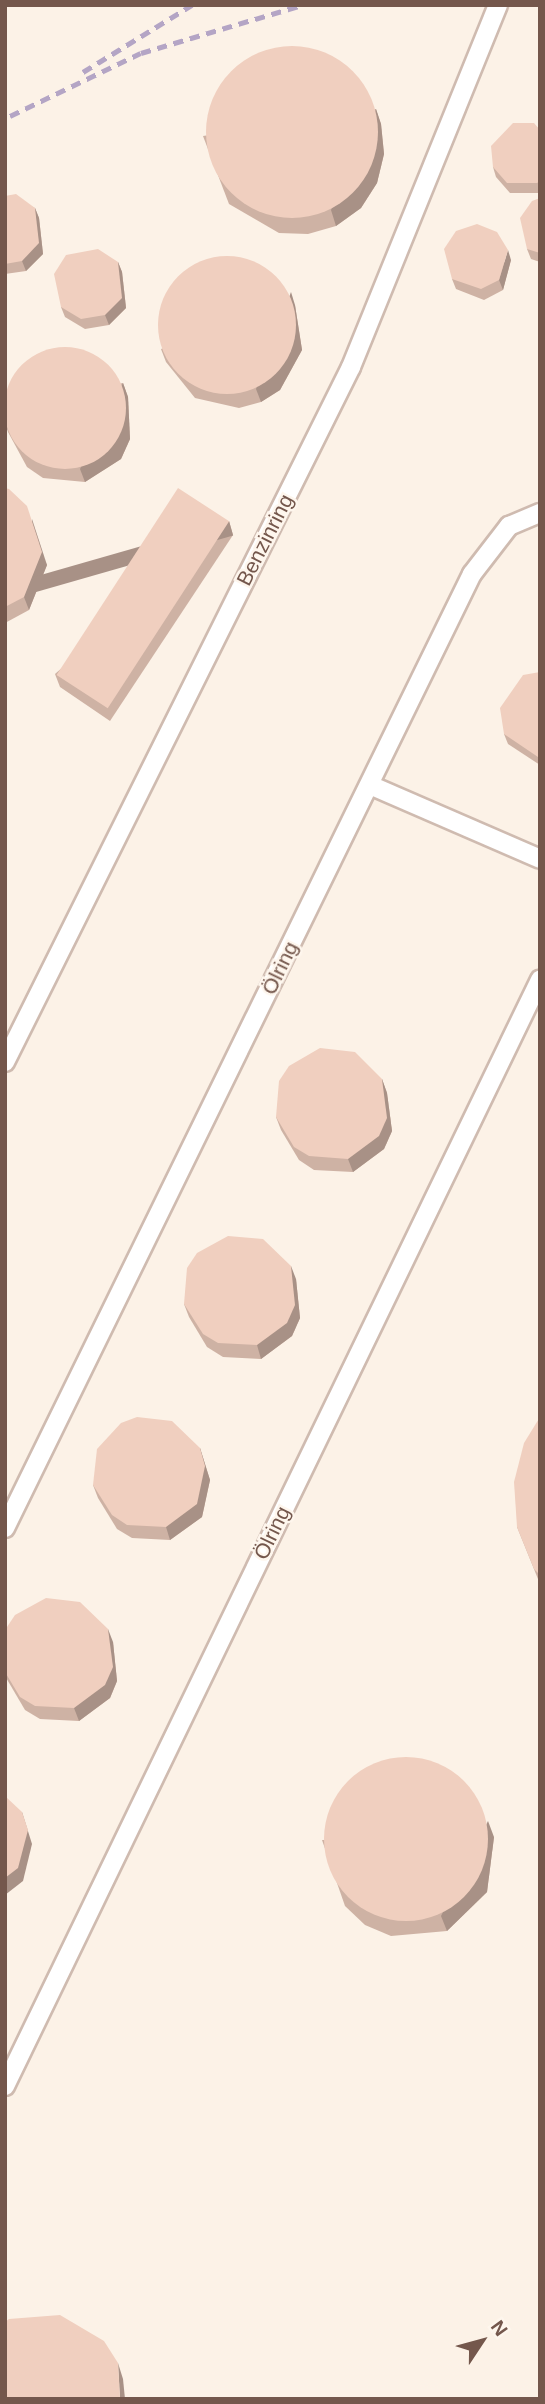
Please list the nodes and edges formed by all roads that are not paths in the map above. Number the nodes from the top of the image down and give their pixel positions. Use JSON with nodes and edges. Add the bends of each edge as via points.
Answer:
{"nodes":[{"id":1,"x":498,"y":5,"type":"edge"},
{"id":2,"x":540,"y":513,"type":"edge"},
{"id":3,"x":370,"y":785,"type":"junction"},
{"id":4,"x":540,"y":859,"type":"edge"},
{"id":5,"x":540,"y":980,"type":"edge"},
{"id":6,"x":5,"y":1062,"type":"edge"},
{"id":7,"x":5,"y":1528,"type":"edge"},
{"id":8,"x":5,"y":2086,"type":"edge"}],
"edges":[{"from":1,"to":6,"type":"lane","name":"Benzinring","via":[[351,367]]},
{"from":2,"to":3,"type":"lane","name":"Ölring","via":[[509,526],[472,574]]},
{"from":3,"to":4,"type":"lane"},
{"from":3,"to":7,"type":"lane","name":"Ölring"},
{"from":5,"to":8,"type":"lane","name":"Ölring"}]}
